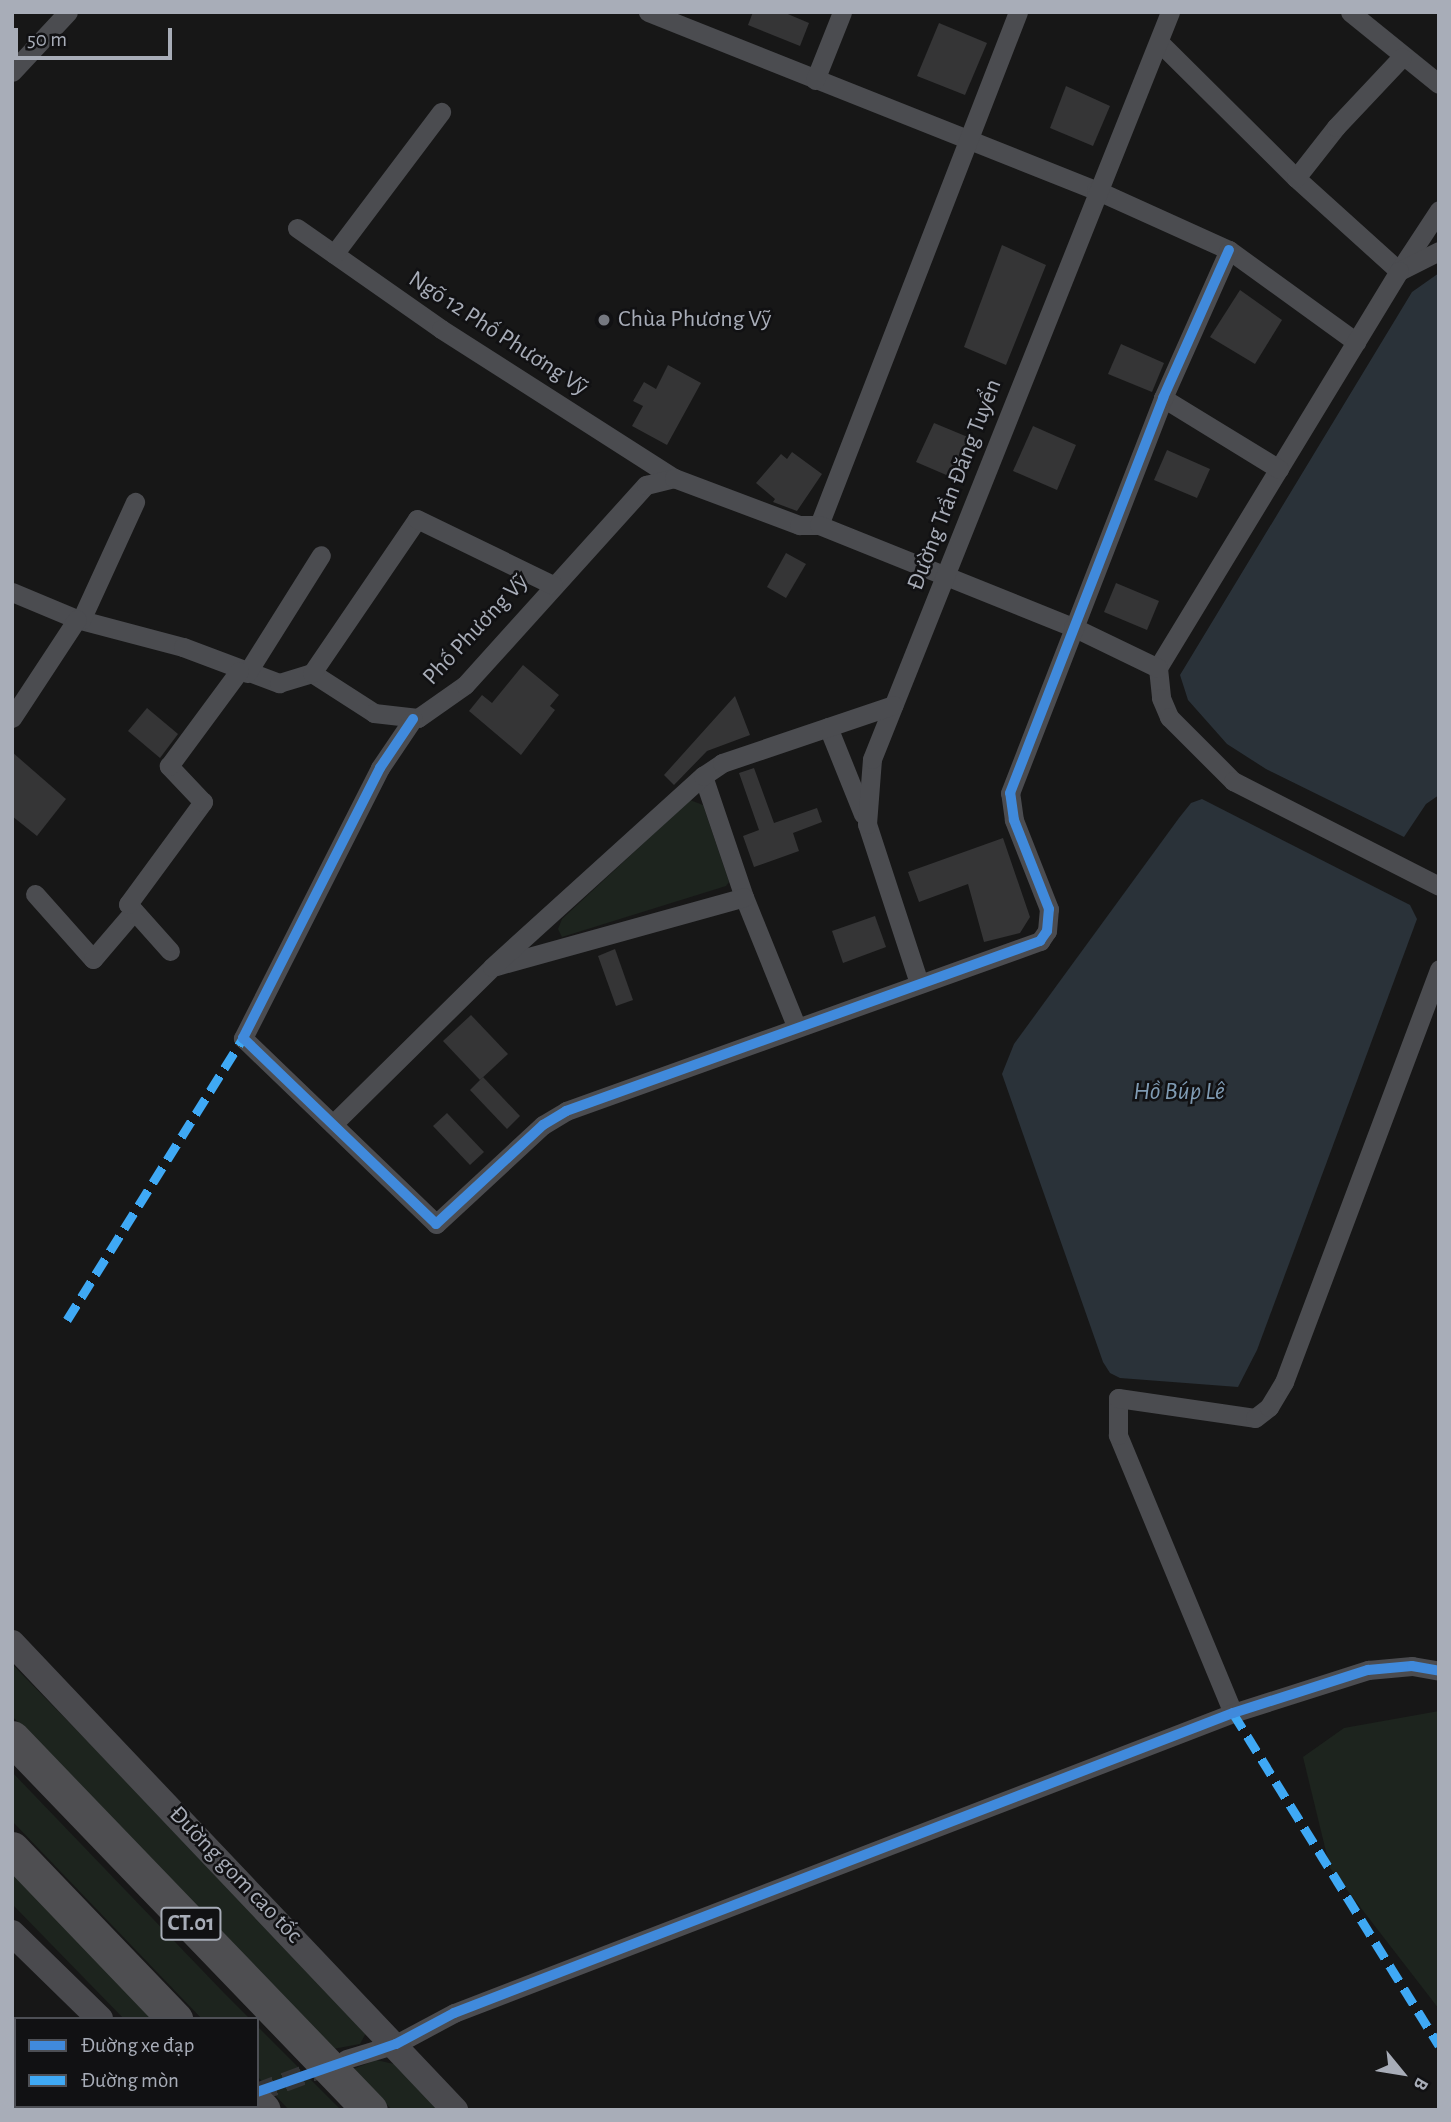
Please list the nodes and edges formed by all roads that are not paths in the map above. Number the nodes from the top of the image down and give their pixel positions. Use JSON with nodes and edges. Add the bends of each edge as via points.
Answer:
{"nodes":[{"id":1,"x":68,"y":12,"type":"edge"},
{"id":2,"x":842,"y":12,"type":"edge"},
{"id":3,"x":1018,"y":12,"type":"edge"},
{"id":4,"x":1170,"y":12,"type":"edge"},
{"id":5,"x":1350,"y":12,"type":"edge"},
{"id":6,"x":657,"y":14,"type":"edge"},
{"id":7,"x":1159,"y":41,"type":"junction"},
{"id":8,"x":1402,"y":57,"type":"junction"},
{"id":9,"x":12,"y":72,"type":"edge"},
{"id":10,"x":815,"y":80,"type":"junction"},
{"id":11,"x":1439,"y":84,"type":"edge"},
{"id":12,"x":441,"y":112,"type":"dead end"},
{"id":13,"x":966,"y":141,"type":"junction"},
{"id":14,"x":1296,"y":178,"type":"junction"},
{"id":15,"x":1096,"y":190,"type":"junction"},
{"id":16,"x":1439,"y":210,"type":"edge"},
{"id":17,"x":297,"y":228,"type":"dead end"},
{"id":18,"x":1229,"y":250,"type":"junction"},
{"id":19,"x":1439,"y":251,"type":"edge"},
{"id":20,"x":334,"y":254,"type":"junction"},
{"id":21,"x":1399,"y":271,"type":"junction"},
{"id":22,"x":1356,"y":342,"type":"junction"},
{"id":23,"x":1163,"y":398,"type":"junction"},
{"id":24,"x":1279,"y":469,"type":"junction"},
{"id":25,"x":674,"y":478,"type":"junction"},
{"id":26,"x":135,"y":502,"type":"dead end"},
{"id":27,"x":818,"y":525,"type":"junction"},
{"id":28,"x":321,"y":555,"type":"dead end"},
{"id":29,"x":945,"y":577,"type":"junction"},
{"id":30,"x":553,"y":585,"type":"junction"},
{"id":31,"x":12,"y":592,"type":"edge"},
{"id":32,"x":79,"y":620,"type":"junction"},
{"id":33,"x":1073,"y":627,"type":"junction"},
{"id":34,"x":1158,"y":667,"type":"junction"},
{"id":35,"x":243,"y":672,"type":"junction"},
{"id":36,"x":312,"y":673,"type":"junction"},
{"id":37,"x":893,"y":705,"type":"junction"},
{"id":38,"x":12,"y":718,"type":"edge"},
{"id":39,"x":413,"y":719,"type":"junction"},
{"id":40,"x":828,"y":727,"type":"junction"},
{"id":41,"x":703,"y":776,"type":"junction"},
{"id":42,"x":867,"y":824,"type":"junction"},
{"id":43,"x":1439,"y":886,"type":"edge"},
{"id":44,"x":35,"y":894,"type":"dead end"},
{"id":45,"x":744,"y":897,"type":"junction"},
{"id":46,"x":134,"y":911,"type":"junction"},
{"id":47,"x":170,"y":951,"type":"dead end"},
{"id":48,"x":492,"y":967,"type":"junction"},
{"id":49,"x":1439,"y":969,"type":"edge"},
{"id":50,"x":919,"y":983,"type":"junction"},
{"id":51,"x":796,"y":1027,"type":"junction"},
{"id":52,"x":333,"y":1124,"type":"junction"},
{"id":53,"x":12,"y":1643,"type":"edge"},
{"id":54,"x":1439,"y":1671,"type":"edge"},
{"id":55,"x":1233,"y":1713,"type":"junction"},
{"id":56,"x":12,"y":1738,"type":"edge"},
{"id":57,"x":12,"y":1849,"type":"edge"},
{"id":58,"x":12,"y":1933,"type":"edge"},
{"id":59,"x":98,"y":2017,"type":"edge"},
{"id":60,"x":173,"y":2017,"type":"edge"},
{"id":61,"x":396,"y":2044,"type":"junction"},
{"id":62,"x":346,"y":2059,"type":"tunnel mouth"},
{"id":63,"x":370,"y":2110,"type":"edge"},
{"id":64,"x":455,"y":2110,"type":"edge"}],
"edges":[{"from":1,"to":9,"type":"street"},
{"from":2,"to":10,"type":"street"},
{"from":3,"to":13,"type":"street"},
{"from":4,"to":7,"type":"street","name":"Đường Trần Đăng Tuyển"},
{"from":5,"to":8,"type":"street"},
{"from":6,"to":10,"type":"street"},
{"from":7,"to":14,"type":"street"},
{"from":7,"to":15,"type":"street","name":"Đường Trần Đăng Tuyển"},
{"from":8,"to":11,"type":"street"},
{"from":8,"to":14,"type":"street","via":[[1336,127]]},
{"from":10,"to":13,"type":"street"},
{"from":12,"to":20,"type":"street"},
{"from":13,"to":15,"type":"street"},
{"from":13,"to":27,"type":"street"},
{"from":14,"to":21,"type":"street"},
{"from":15,"to":18,"type":"street"},
{"from":15,"to":29,"type":"street","name":"Đường Trần Đăng Tuyển"},
{"from":16,"to":21,"type":"street"},
{"from":17,"to":20,"type":"street","name":"Ngõ 12 Phố Phương Vỹ"},
{"from":18,"to":22,"type":"street"},
{"from":18,"to":23,"type":"street"},
{"from":19,"to":21,"type":"street"},
{"from":20,"to":25,"type":"street","name":"Ngõ 12 Phố Phương Vỹ","via":[[441,329]]},
{"from":21,"to":22,"type":"street"},
{"from":22,"to":24,"type":"street"},
{"from":23,"to":24,"type":"street"},
{"from":23,"to":33,"type":"street"},
{"from":24,"to":34,"type":"street"},
{"from":25,"to":27,"type":"street","via":[[799,525]]},
{"from":25,"to":30,"type":"street","name":"Phố Phương Vỹ","via":[[646,485]]},
{"from":26,"to":32,"type":"street"},
{"from":27,"to":29,"type":"street"},
{"from":28,"to":35,"type":"street"},
{"from":29,"to":33,"type":"street"},
{"from":29,"to":37,"type":"street","name":"Đường Trần Đăng Tuyển"},
{"from":30,"to":36,"type":"street","via":[[417,519]]},
{"from":30,"to":39,"type":"street","name":"Phố Phương Vỹ","via":[[465,685],[425,716]]},
{"from":31,"to":32,"type":"street"},
{"from":32,"to":35,"type":"street","via":[[183,648]]},
{"from":32,"to":38,"type":"street"},
{"from":33,"to":34,"type":"street"},
{"from":33,"to":50,"type":"street","via":[[1010,793],[1014,820],[1049,909],[1047,930],[1029,946]]},
{"from":34,"to":43,"type":"street","via":[[1161,698],[1170,717],[1233,781]]},
{"from":35,"to":36,"type":"street","via":[[279,683]]},
{"from":35,"to":46,"type":"street","via":[[169,766],[203,803],[128,904]]},
{"from":36,"to":39,"type":"street","name":"Phố Phương Vỹ","via":[[374,713]]},
{"from":37,"to":40,"type":"street"},
{"from":37,"to":42,"type":"street","name":"Đường Trần Đăng Tuyển","via":[[872,759]]},
{"from":39,"to":52,"type":"street","via":[[380,768],[243,1038]]},
{"from":40,"to":41,"type":"street","via":[[722,763]]},
{"from":40,"to":42,"type":"street"},
{"from":41,"to":45,"type":"street"},
{"from":41,"to":48,"type":"street"},
{"from":42,"to":50,"type":"street","name":"Đường Trần Đăng Tuyển"},
{"from":44,"to":46,"type":"street","via":[[93,959]]},
{"from":45,"to":48,"type":"street"},
{"from":45,"to":51,"type":"street"},
{"from":46,"to":47,"type":"street"},
{"from":48,"to":52,"type":"street"},
{"from":49,"to":55,"type":"street","via":[[1284,1382],[1269,1407],[1255,1418],[1118,1398],[1118,1435]]},
{"from":50,"to":51,"type":"street"},
{"from":51,"to":52,"type":"street","via":[[566,1111],[543,1125],[436,1224]]},
{"from":53,"to":61,"type":"main road","name":"Đường gom cao tốc"},
{"from":54,"to":55,"type":"street","via":[[1412,1667],[1358,1672]]},
{"from":55,"to":61,"type":"street","via":[[454,2013]]},
{"from":56,"to":63,"type":"highway","number":"CT.01"},
{"from":57,"to":60,"type":"highway"},
{"from":58,"to":59,"type":"main road"},
{"from":61,"to":62,"type":"street"},
{"from":61,"to":64,"type":"main road","name":"Đường gom cao tốc"}]}
